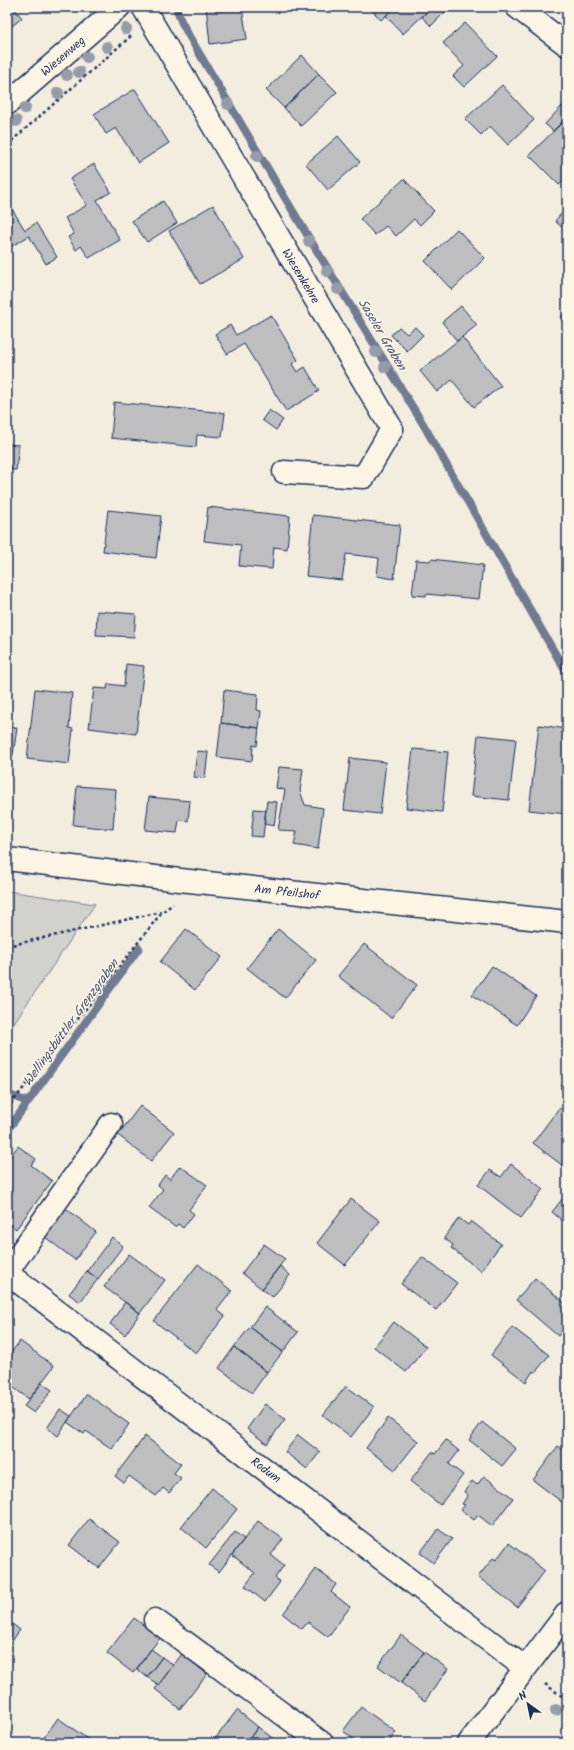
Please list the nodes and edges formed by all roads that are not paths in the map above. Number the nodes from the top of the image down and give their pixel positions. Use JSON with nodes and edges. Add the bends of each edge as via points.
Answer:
{"nodes":[{"id":1,"x":119,"y":7,"type":"edge"},
{"id":2,"x":517,"y":7,"type":"edge"},
{"id":3,"x":146,"y":13,"type":"edge"},
{"id":4,"x":567,"y":45,"type":"edge"},
{"id":5,"x":9,"y":98,"type":"edge"},
{"id":6,"x":284,"y":472,"type":"dead end"},
{"id":7,"x":7,"y":859,"type":"edge"},
{"id":8,"x":567,"y":922,"type":"edge"},
{"id":9,"x":111,"y":1124,"type":"dead end"},
{"id":10,"x":7,"y":1272,"type":"edge"},
{"id":11,"x":567,"y":1613,"type":"edge"},
{"id":12,"x":155,"y":1620,"type":"dead end"},
{"id":13,"x":525,"y":1668,"type":"junction"},
{"id":14,"x":322,"y":1743,"type":"edge"},
{"id":15,"x":469,"y":1743,"type":"edge"}],
"edges":[{"from":1,"to":5,"type":"street","name":"Wiesenweg"},
{"from":2,"to":4,"type":"street"},
{"from":3,"to":6,"type":"street","name":"Wiesenkehre","via":[[392,429],[364,477]]},
{"from":7,"to":8,"type":"street","name":"Am Pfeilshof"},
{"from":9,"to":10,"type":"street"},
{"from":10,"to":13,"type":"street","name":"Rodum"},
{"from":11,"to":13,"type":"street"},
{"from":12,"to":14,"type":"street"},
{"from":13,"to":15,"type":"street"}]}
